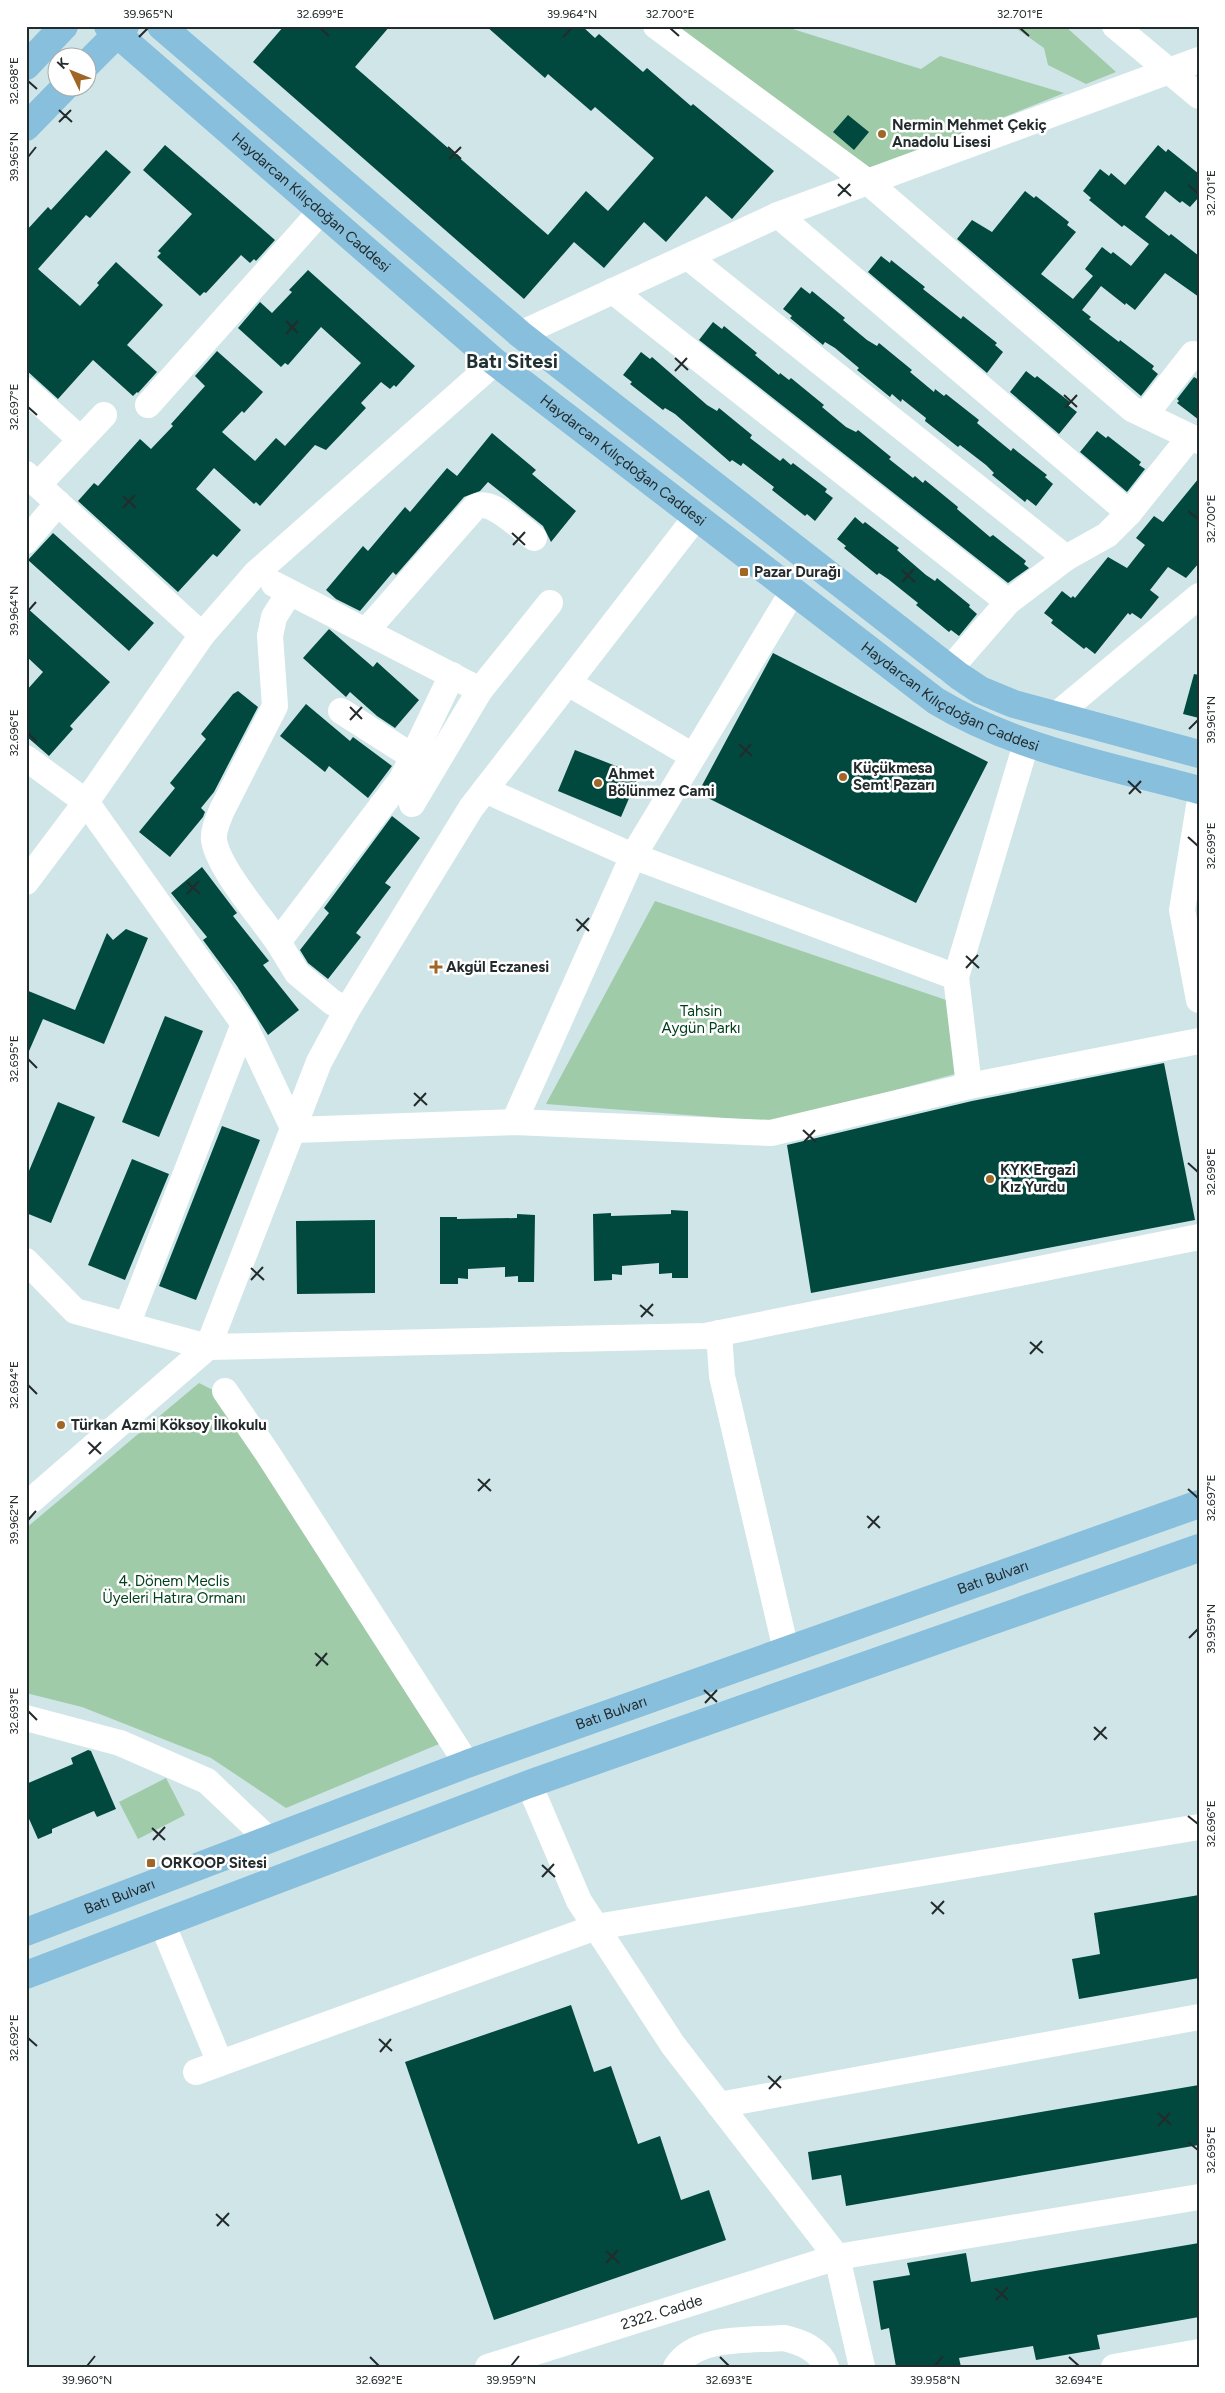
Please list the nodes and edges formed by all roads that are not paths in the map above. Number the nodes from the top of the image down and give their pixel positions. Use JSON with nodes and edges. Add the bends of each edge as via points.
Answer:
{"nodes":[{"id":1,"x":64,"y":26,"type":"edge"},
{"id":2,"x":161,"y":26,"type":"edge"},
{"id":3,"x":656,"y":26,"type":"edge"},
{"id":4,"x":1115,"y":26,"type":"edge"},
{"id":5,"x":116,"y":29,"type":"edge"},
{"id":6,"x":98,"y":51,"type":"edge"},
{"id":7,"x":1199,"y":60,"type":"edge"},
{"id":8,"x":26,"y":66,"type":"edge"},
{"id":9,"x":1167,"y":71,"type":"junction"},
{"id":10,"x":1199,"y":96,"type":"edge"},
{"id":11,"x":54,"y":98,"type":"edge"},
{"id":12,"x":26,"y":126,"type":"edge"},
{"id":13,"x":869,"y":183,"type":"junction"},
{"id":14,"x":320,"y":211,"type":"junction"},
{"id":15,"x":778,"y":215,"type":"junction"},
{"id":16,"x":688,"y":257,"type":"junction"},
{"id":17,"x":613,"y":291,"type":"junction"},
{"id":18,"x":520,"y":334,"type":"junction"},
{"id":19,"x":1199,"y":358,"type":"edge"},
{"id":20,"x":495,"y":362,"type":"junction"},
{"id":21,"x":26,"y":390,"type":"edge"},
{"id":22,"x":148,"y":405,"type":"dead end"},
{"id":23,"x":104,"y":415,"type":"dead end"},
{"id":24,"x":1145,"y":415,"type":"junction"},
{"id":25,"x":80,"y":439,"type":"junction"},
{"id":26,"x":1195,"y":439,"type":"edge"},
{"id":27,"x":32,"y":480,"type":"edge"},
{"id":28,"x":58,"y":503,"type":"junction"},
{"id":29,"x":1129,"y":513,"type":"junction"},
{"id":30,"x":696,"y":517,"type":"junction"},
{"id":31,"x":534,"y":538,"type":"dead end"},
{"id":32,"x":26,"y":541,"type":"edge"},
{"id":33,"x":1066,"y":558,"type":"junction"},
{"id":34,"x":256,"y":573,"type":"junction"},
{"id":35,"x":793,"y":591,"type":"junction"},
{"id":36,"x":289,"y":593,"type":"junction"},
{"id":37,"x":1199,"y":596,"type":"edge"},
{"id":38,"x":1008,"y":602,"type":"junction"},
{"id":39,"x":550,"y":603,"type":"dead end"},
{"id":40,"x":367,"y":630,"type":"junction"},
{"id":41,"x":202,"y":635,"type":"junction"},
{"id":42,"x":949,"y":670,"type":"junction"},
{"id":43,"x":452,"y":675,"type":"junction"},
{"id":44,"x":568,"y":682,"type":"junction"},
{"id":45,"x":480,"y":690,"type":"junction"},
{"id":46,"x":341,"y":711,"type":"dead end"},
{"id":47,"x":1054,"y":716,"type":"junction"},
{"id":48,"x":1026,"y":744,"type":"junction"},
{"id":49,"x":1199,"y":754,"type":"edge"},
{"id":50,"x":693,"y":756,"type":"junction"},
{"id":51,"x":26,"y":758,"type":"edge"},
{"id":52,"x":423,"y":764,"type":"junction"},
{"id":53,"x":485,"y":790,"type":"junction"},
{"id":54,"x":1199,"y":790,"type":"edge"},
{"id":55,"x":86,"y":802,"type":"junction"},
{"id":56,"x":412,"y":804,"type":"dead end"},
{"id":57,"x":1199,"y":806,"type":"edge"},
{"id":58,"x":633,"y":856,"type":"junction"},
{"id":59,"x":26,"y":882,"type":"edge"},
{"id":60,"x":278,"y":942,"type":"junction"},
{"id":61,"x":956,"y":977,"type":"junction"},
{"id":62,"x":1199,"y":1000,"type":"edge"},
{"id":63,"x":347,"y":1010,"type":"junction"},
{"id":64,"x":244,"y":1024,"type":"junction"},
{"id":65,"x":1199,"y":1041,"type":"edge"},
{"id":66,"x":969,"y":1086,"type":"junction"},
{"id":67,"x":514,"y":1122,"type":"junction"},
{"id":68,"x":294,"y":1130,"type":"junction"},
{"id":69,"x":1199,"y":1237,"type":"edge"},
{"id":70,"x":26,"y":1261,"type":"edge"},
{"id":71,"x":127,"y":1325,"type":"junction"},
{"id":72,"x":719,"y":1334,"type":"junction"},
{"id":73,"x":208,"y":1347,"type":"junction"},
{"id":74,"x":225,"y":1391,"type":"dead end"},
{"id":75,"x":1199,"y":1504,"type":"edge"},
{"id":76,"x":26,"y":1505,"type":"edge"},
{"id":77,"x":1199,"y":1548,"type":"edge"},
{"id":78,"x":786,"y":1650,"type":"junction"},
{"id":79,"x":26,"y":1718,"type":"edge"},
{"id":80,"x":467,"y":1764,"type":"junction"},
{"id":81,"x":529,"y":1784,"type":"junction"},
{"id":82,"x":1199,"y":1827,"type":"edge"},
{"id":83,"x":268,"y":1839,"type":"junction"},
{"id":84,"x":162,"y":1923,"type":"junction"},
{"id":85,"x":596,"y":1927,"type":"junction"},
{"id":86,"x":26,"y":1932,"type":"edge"},
{"id":87,"x":26,"y":1975,"type":"edge"},
{"id":88,"x":1199,"y":2017,"type":"edge"},
{"id":89,"x":720,"y":2105,"type":"junction"},
{"id":90,"x":1199,"y":2197,"type":"edge"},
{"id":91,"x":837,"y":2257,"type":"junction"},
{"id":92,"x":1199,"y":2352,"type":"edge"},
{"id":93,"x":488,"y":2367,"type":"edge"},
{"id":94,"x":676,"y":2367,"type":"edge"},
{"id":95,"x":826,"y":2367,"type":"edge"},
{"id":96,"x":862,"y":2367,"type":"edge"},
{"id":97,"x":1114,"y":2367,"type":"edge"}],
"edges":[{"from":1,"to":8,"type":"main road"},
{"from":2,"to":18,"type":"main road","name":"Haydarcan Kılıçdoğan Caddesi"},
{"from":3,"to":13,"type":"street"},
{"from":4,"to":9,"type":"street"},
{"from":5,"to":6,"type":"main road"},
{"from":5,"to":14,"type":"main road","name":"Haydarcan Kılıçdoğan Caddesi"},
{"from":7,"to":9,"type":"street"},
{"from":9,"to":10,"type":"street"},
{"from":9,"to":13,"type":"street"},
{"from":11,"to":12,"type":"main road"},
{"from":13,"to":15,"type":"street"},
{"from":13,"to":24,"type":"street","via":[[1132,409]]},
{"from":14,"to":20,"type":"main road","name":"Haydarcan Kılıçdoğan Caddesi"},
{"from":14,"to":22,"type":"street"},
{"from":15,"to":16,"type":"street"},
{"from":15,"to":29,"type":"street"},
{"from":16,"to":17,"type":"street"},
{"from":16,"to":33,"type":"street"},
{"from":17,"to":18,"type":"street"},
{"from":17,"to":38,"type":"street"},
{"from":18,"to":20,"type":"main road"},
{"from":18,"to":42,"type":"main road","name":"Haydarcan Kılıçdoğan Caddesi"},
{"from":19,"to":24,"type":"street","via":[[1193,354]]},
{"from":20,"to":30,"type":"main road","name":"Haydarcan Kılıçdoğan Caddesi"},
{"from":20,"to":34,"type":"street"},
{"from":21,"to":25,"type":"street"},
{"from":23,"to":25,"type":"street"},
{"from":24,"to":26,"type":"street"},
{"from":25,"to":27,"type":"street"},
{"from":26,"to":29,"type":"street"},
{"from":27,"to":28,"type":"street"},
{"from":28,"to":32,"type":"street"},
{"from":28,"to":41,"type":"street"},
{"from":29,"to":33,"type":"street","via":[[1107,535]]},
{"from":30,"to":35,"type":"main road","name":"Haydarcan Kılıçdoğan Caddesi"},
{"from":30,"to":44,"type":"street"},
{"from":31,"to":40,"type":"street","via":[[494,507],[484,504],[475,507]]},
{"from":33,"to":38,"type":"street"},
{"from":34,"to":36,"type":"street"},
{"from":34,"to":41,"type":"street"},
{"from":35,"to":48,"type":"main road","name":"Haydarcan Kılıçdoğan Caddesi","via":[[936,702],[967,720]]},
{"from":35,"to":50,"type":"street"},
{"from":36,"to":40,"type":"street"},
{"from":36,"to":60,"type":"street","via":[[274,617],[270,636],[275,706],[222,810],[214,838],[227,870]]},
{"from":37,"to":47,"type":"street"},
{"from":38,"to":42,"type":"street"},
{"from":39,"to":45,"type":"street"},
{"from":40,"to":43,"type":"street"},
{"from":41,"to":55,"type":"street"},
{"from":42,"to":47,"type":"main road","name":"Haydarcan Kılıçdoğan Caddesi","via":[[996,698]]},
{"from":43,"to":45,"type":"street"},
{"from":43,"to":52,"type":"street"},
{"from":44,"to":50,"type":"street"},
{"from":44,"to":53,"type":"street"},
{"from":45,"to":52,"type":"street"},
{"from":46,"to":52,"type":"street"},
{"from":47,"to":49,"type":"main road","name":"Haydarcan Kılıçdoğan Caddesi"},
{"from":48,"to":54,"type":"main road","name":"Haydarcan Kılıçdoğan Caddesi"},
{"from":48,"to":61,"type":"street"},
{"from":50,"to":58,"type":"street"},
{"from":51,"to":55,"type":"street"},
{"from":52,"to":56,"type":"street"},
{"from":52,"to":60,"type":"street","via":[[402,779]]},
{"from":53,"to":58,"type":"street"},
{"from":53,"to":63,"type":"street"},
{"from":55,"to":59,"type":"street"},
{"from":55,"to":64,"type":"street"},
{"from":57,"to":62,"type":"street","via":[[1182,910]]},
{"from":58,"to":61,"type":"street"},
{"from":58,"to":67,"type":"street"},
{"from":60,"to":63,"type":"street","via":[[297,974]]},
{"from":61,"to":66,"type":"street"},
{"from":63,"to":68,"type":"street","via":[[319,1062]]},
{"from":64,"to":68,"type":"street"},
{"from":64,"to":71,"type":"street"},
{"from":65,"to":66,"type":"street"},
{"from":66,"to":67,"type":"street","via":[[771,1133]]},
{"from":67,"to":68,"type":"street"},
{"from":68,"to":73,"type":"street"},
{"from":69,"to":72,"type":"street"},
{"from":70,"to":71,"type":"street","via":[[75,1310]]},
{"from":71,"to":73,"type":"street"},
{"from":72,"to":73,"type":"street"},
{"from":72,"to":78,"type":"street","via":[[722,1376]]},
{"from":73,"to":76,"type":"street"},
{"from":74,"to":80,"type":"street"},
{"from":75,"to":78,"type":"main road","name":"Batı Bulvarı"},
{"from":77,"to":81,"type":"main road"},
{"from":78,"to":80,"type":"main road","name":"Batı Bulvarı"},
{"from":79,"to":83,"type":"street","via":[[120,1743],[207,1781]]},
{"from":80,"to":83,"type":"main road","name":"Batı Bulvarı"},
{"from":81,"to":84,"type":"main road"},
{"from":81,"to":85,"type":"street","via":[[579,1901]]},
{"from":82,"to":85,"type":"street"},
{"from":83,"to":86,"type":"main road","name":"Batı Bulvarı"},
{"from":84,"to":85,"type":"street","via":[[208,2067]]},
{"from":84,"to":87,"type":"main road"},
{"from":85,"to":89,"type":"street","via":[[673,2045]]},
{"from":88,"to":89,"type":"street"},
{"from":89,"to":91,"type":"street"},
{"from":90,"to":91,"type":"street","name":"2322. Cadde"},
{"from":91,"to":93,"type":"street","name":"2322. Cadde"},
{"from":91,"to":96,"type":"street"},
{"from":92,"to":97,"type":"street"},
{"from":94,"to":95,"type":"street","via":[[700,2346],[784,2338],[816,2352]]}]}
